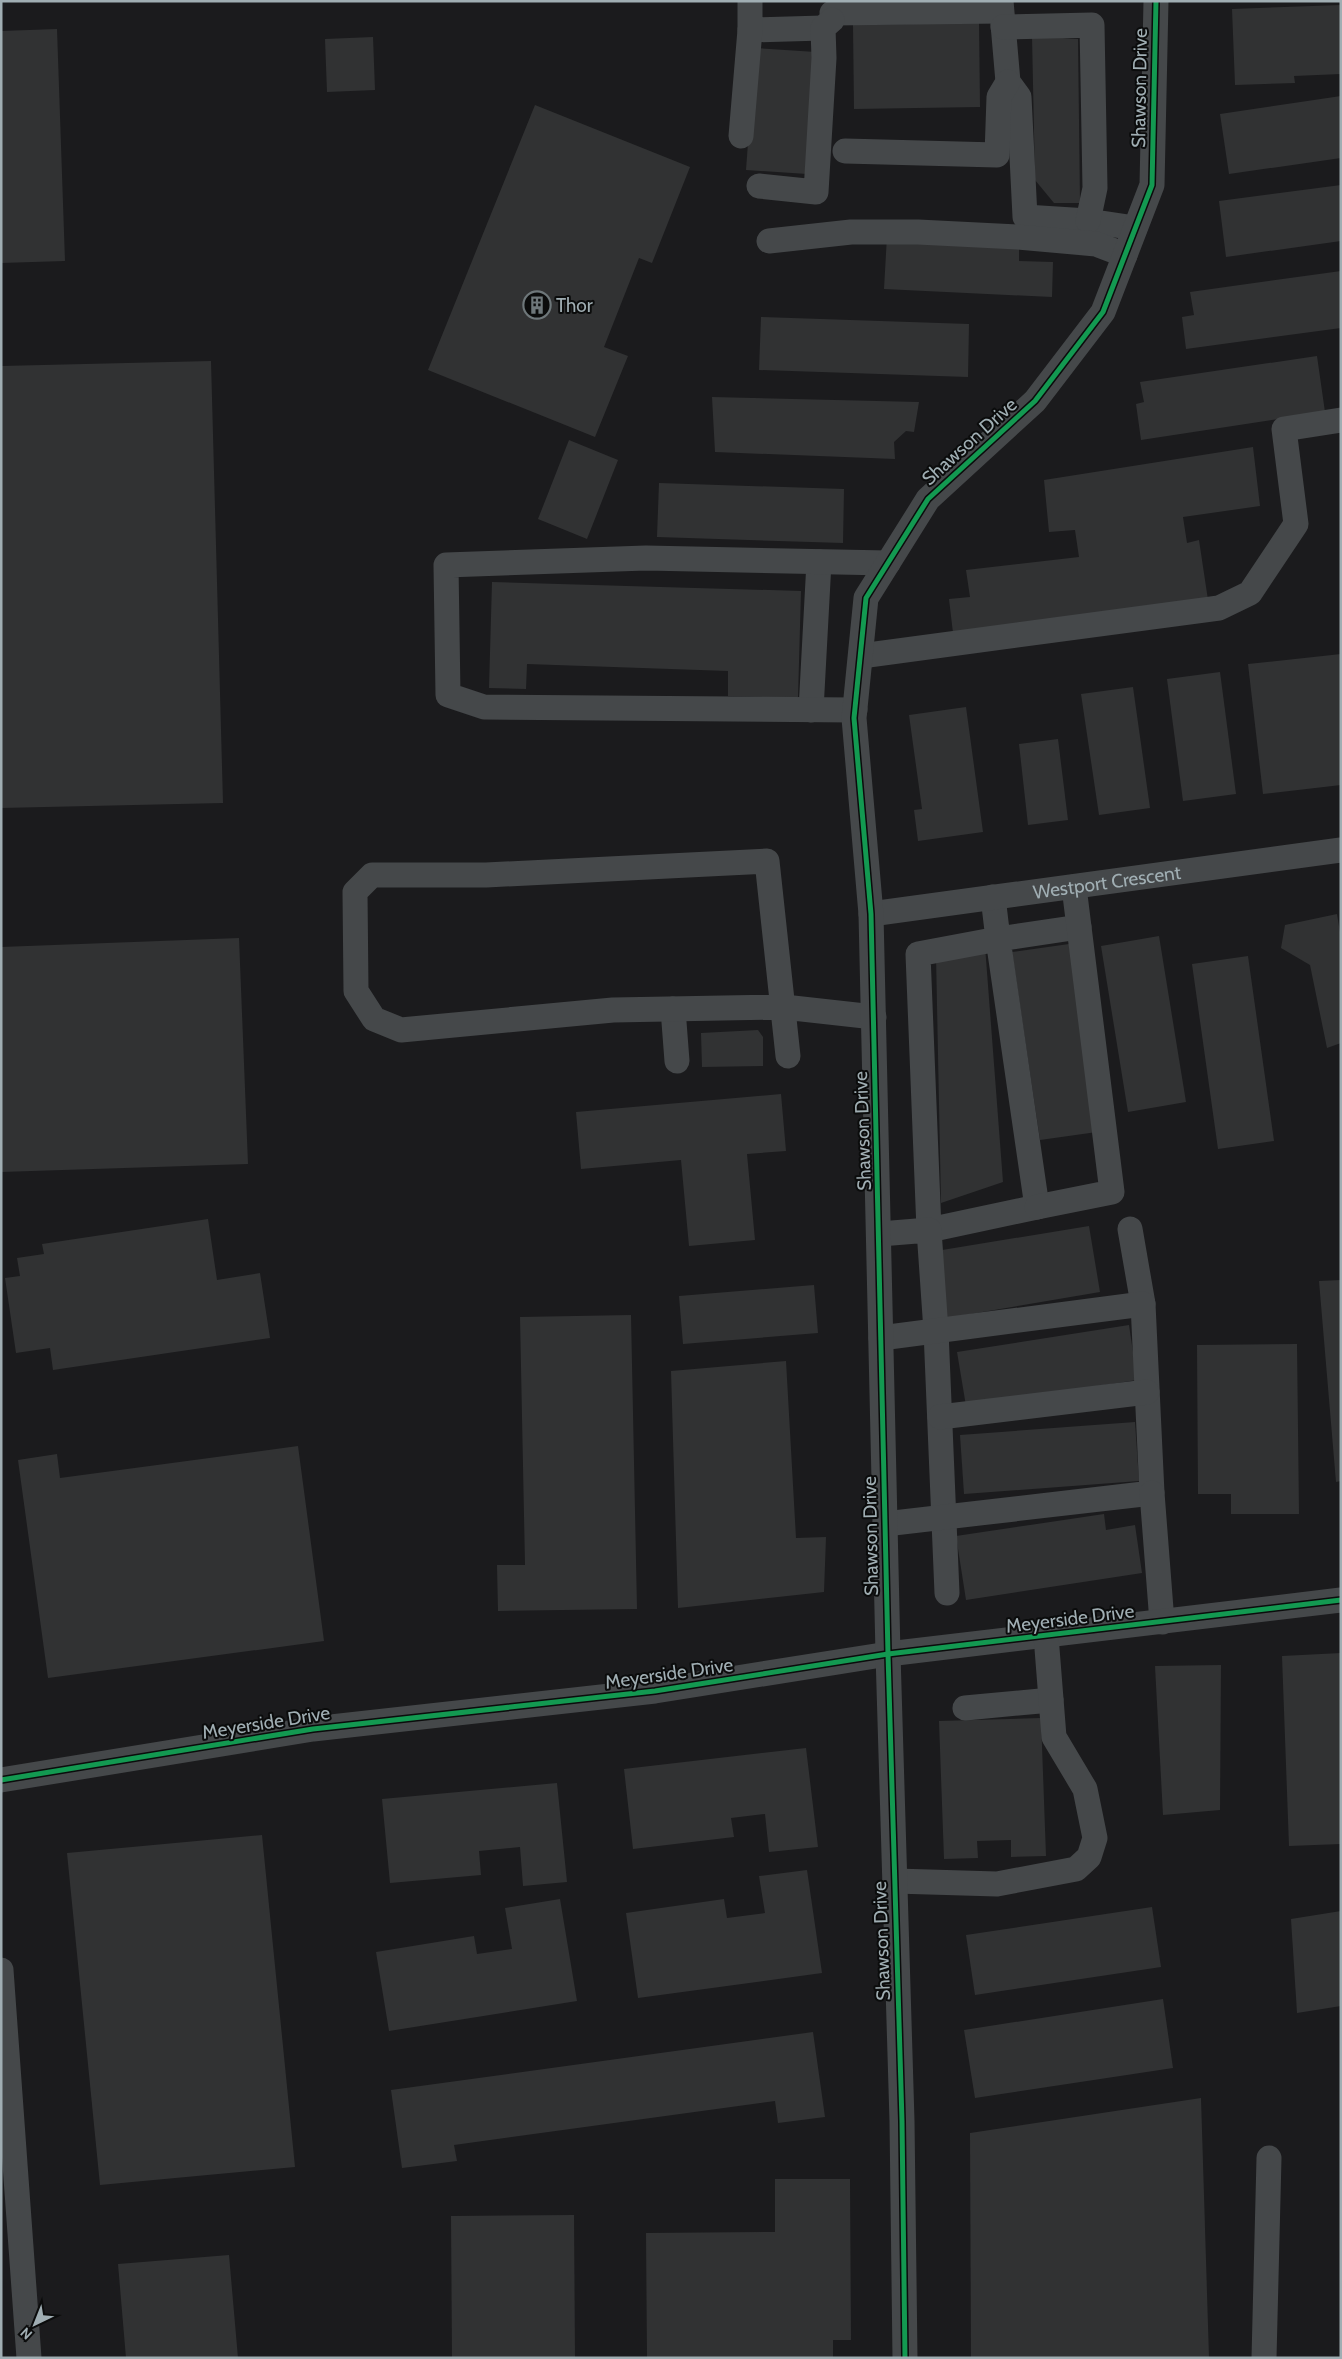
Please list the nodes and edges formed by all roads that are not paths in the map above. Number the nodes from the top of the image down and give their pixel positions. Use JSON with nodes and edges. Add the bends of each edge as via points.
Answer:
{"nodes":[{"id":1,"x":750,"y":1,"type":"edge"},
{"id":2,"x":1156,"y":1,"type":"edge"},
{"id":3,"x":1002,"y":13,"type":"edge"},
{"id":4,"x":830,"y":15,"type":"edge"},
{"id":5,"x":750,"y":30,"type":"junction"},
{"id":6,"x":1008,"y":82,"type":"junction"},
{"id":7,"x":838,"y":108,"type":"dead end"},
{"id":8,"x":741,"y":136,"type":"dead end"},
{"id":9,"x":845,"y":151,"type":"dead end"},
{"id":10,"x":758,"y":186,"type":"dead end"},
{"id":11,"x":1088,"y":221,"type":"junction"},
{"id":12,"x":1135,"y":228,"type":"junction"},
{"id":13,"x":769,"y":241,"type":"dead end"},
{"id":14,"x":1125,"y":254,"type":"junction"},
{"id":15,"x":1341,"y":420,"type":"edge"},
{"id":16,"x":819,"y":562,"type":"junction"},
{"id":17,"x":888,"y":563,"type":"junction"},
{"id":18,"x":861,"y":656,"type":"junction"},
{"id":19,"x":811,"y":710,"type":"junction"},
{"id":20,"x":855,"y":710,"type":"junction"},
{"id":21,"x":1341,"y":850,"type":"edge"},
{"id":22,"x":1074,"y":886,"type":"junction"},
{"id":23,"x":993,"y":897,"type":"junction"},
{"id":24,"x":871,"y":914,"type":"junction"},
{"id":25,"x":1079,"y":927,"type":"junction"},
{"id":26,"x":998,"y":939,"type":"junction"},
{"id":27,"x":784,"y":1007,"type":"junction"},
{"id":28,"x":673,"y":1009,"type":"junction"},
{"id":29,"x":874,"y":1017,"type":"junction"},
{"id":30,"x":788,"y":1056,"type":"dead end"},
{"id":31,"x":677,"y":1061,"type":"dead end"},
{"id":32,"x":1037,"y":1207,"type":"junction"},
{"id":33,"x":1130,"y":1229,"type":"dead end"},
{"id":34,"x":929,"y":1230,"type":"junction"},
{"id":35,"x":880,"y":1234,"type":"junction"},
{"id":36,"x":1143,"y":1304,"type":"junction"},
{"id":37,"x":936,"y":1331,"type":"junction"},
{"id":38,"x":880,"y":1338,"type":"junction"},
{"id":39,"x":1147,"y":1392,"type":"junction"},
{"id":40,"x":940,"y":1417,"type":"junction"},
{"id":41,"x":1152,"y":1493,"type":"junction"},
{"id":42,"x":942,"y":1517,"type":"junction"},
{"id":43,"x":885,"y":1524,"type":"junction"},
{"id":44,"x":947,"y":1593,"type":"dead end"},
{"id":45,"x":1341,"y":1600,"type":"edge"},
{"id":46,"x":1162,"y":1622,"type":"junction"},
{"id":47,"x":1046,"y":1636,"type":"junction"},
{"id":48,"x":888,"y":1654,"type":"junction"},
{"id":49,"x":1051,"y":1700,"type":"junction"},
{"id":50,"x":964,"y":1708,"type":"dead end"},
{"id":51,"x":1,"y":1780,"type":"edge"},
{"id":52,"x":894,"y":1881,"type":"junction"},
{"id":53,"x":1,"y":1970,"type":"edge"},
{"id":54,"x":1269,"y":2158,"type":"dead end"},
{"id":55,"x":29,"y":2358,"type":"edge"},
{"id":56,"x":905,"y":2358,"type":"edge"},
{"id":57,"x":1264,"y":2358,"type":"edge"}],
"edges":[{"from":1,"to":5,"type":"street"},
{"from":2,"to":12,"type":"street","name":"Shawson Drive","via":[[1152,185]]},
{"from":3,"to":4,"type":"street"},
{"from":3,"to":6,"type":"street"},
{"from":3,"to":11,"type":"street","via":[[1092,25],[1095,188]]},
{"from":4,"to":5,"type":"street"},
{"from":4,"to":7,"type":"street","via":[[840,34]]},
{"from":4,"to":10,"type":"street","via":[[824,58],[816,192]]},
{"from":5,"to":8,"type":"street"},
{"from":6,"to":9,"type":"street","via":[[999,97],[997,156]]},
{"from":6,"to":11,"type":"street","via":[[1019,97],[1024,217]]},
{"from":11,"to":12,"type":"street"},
{"from":12,"to":14,"type":"street","name":"Shawson Drive"},
{"from":13,"to":14,"type":"street","via":[[851,232],[918,232],[1096,244]]},
{"from":14,"to":17,"type":"street","name":"Shawson Drive","via":[[1102,312],[1035,401],[928,499]]},
{"from":15,"to":18,"type":"street","via":[[1284,429],[1296,524],[1250,592],[1219,608]]},
{"from":16,"to":17,"type":"street"},
{"from":16,"to":19,"type":"street"},
{"from":16,"to":19,"type":"street","via":[[646,558],[446,565],[448,695],[484,707]]},
{"from":17,"to":18,"type":"street","name":"Shawson Drive","via":[[866,598]]},
{"from":18,"to":20,"type":"street","name":"Shawson Drive"},
{"from":19,"to":20,"type":"street"},
{"from":20,"to":24,"type":"street","name":"Shawson Drive"},
{"from":21,"to":22,"type":"street","name":"Westport Crescent"},
{"from":22,"to":23,"type":"street","name":"Westport Crescent"},
{"from":22,"to":25,"type":"street"},
{"from":23,"to":24,"type":"street","name":"Westport Crescent"},
{"from":23,"to":26,"type":"street"},
{"from":24,"to":29,"type":"street","name":"Shawson Drive"},
{"from":25,"to":26,"type":"street"},
{"from":25,"to":32,"type":"street","via":[[1112,1192]]},
{"from":26,"to":32,"type":"street"},
{"from":26,"to":34,"type":"street","via":[[918,954]]},
{"from":27,"to":28,"type":"street"},
{"from":27,"to":28,"type":"street","via":[[767,861],[486,875],[372,875],[355,892],[356,991],[374,1019],[401,1030],[613,1010]]},
{"from":27,"to":29,"type":"street"},
{"from":27,"to":30,"type":"street"},
{"from":28,"to":31,"type":"street"},
{"from":29,"to":35,"type":"street","name":"Shawson Drive"},
{"from":32,"to":34,"type":"street"},
{"from":33,"to":36,"type":"street"},
{"from":34,"to":35,"type":"street"},
{"from":34,"to":37,"type":"street"},
{"from":35,"to":38,"type":"street","name":"Shawson Drive"},
{"from":36,"to":37,"type":"street"},
{"from":36,"to":39,"type":"street"},
{"from":37,"to":38,"type":"street"},
{"from":37,"to":40,"type":"street"},
{"from":38,"to":43,"type":"street","name":"Shawson Drive"},
{"from":39,"to":40,"type":"street"},
{"from":39,"to":41,"type":"street"},
{"from":40,"to":42,"type":"street"},
{"from":41,"to":42,"type":"street"},
{"from":41,"to":46,"type":"street"},
{"from":42,"to":43,"type":"street"},
{"from":42,"to":44,"type":"street"},
{"from":43,"to":48,"type":"street","name":"Shawson Drive"},
{"from":45,"to":46,"type":"street","name":"Meyerside Drive"},
{"from":46,"to":47,"type":"street","name":"Meyerside Drive"},
{"from":47,"to":48,"type":"street","name":"Meyerside Drive"},
{"from":47,"to":49,"type":"street"},
{"from":48,"to":51,"type":"street","name":"Meyerside Drive","via":[[674,1688],[313,1729]]},
{"from":48,"to":52,"type":"street","name":"Shawson Drive"},
{"from":49,"to":50,"type":"street"},
{"from":49,"to":52,"type":"street","via":[[1054,1737],[1085,1789],[1095,1838],[1089,1856],[1076,1869],[997,1884]]},
{"from":52,"to":56,"type":"street","name":"Shawson Drive"},
{"from":53,"to":55,"type":"street"},
{"from":54,"to":57,"type":"street"}]}
